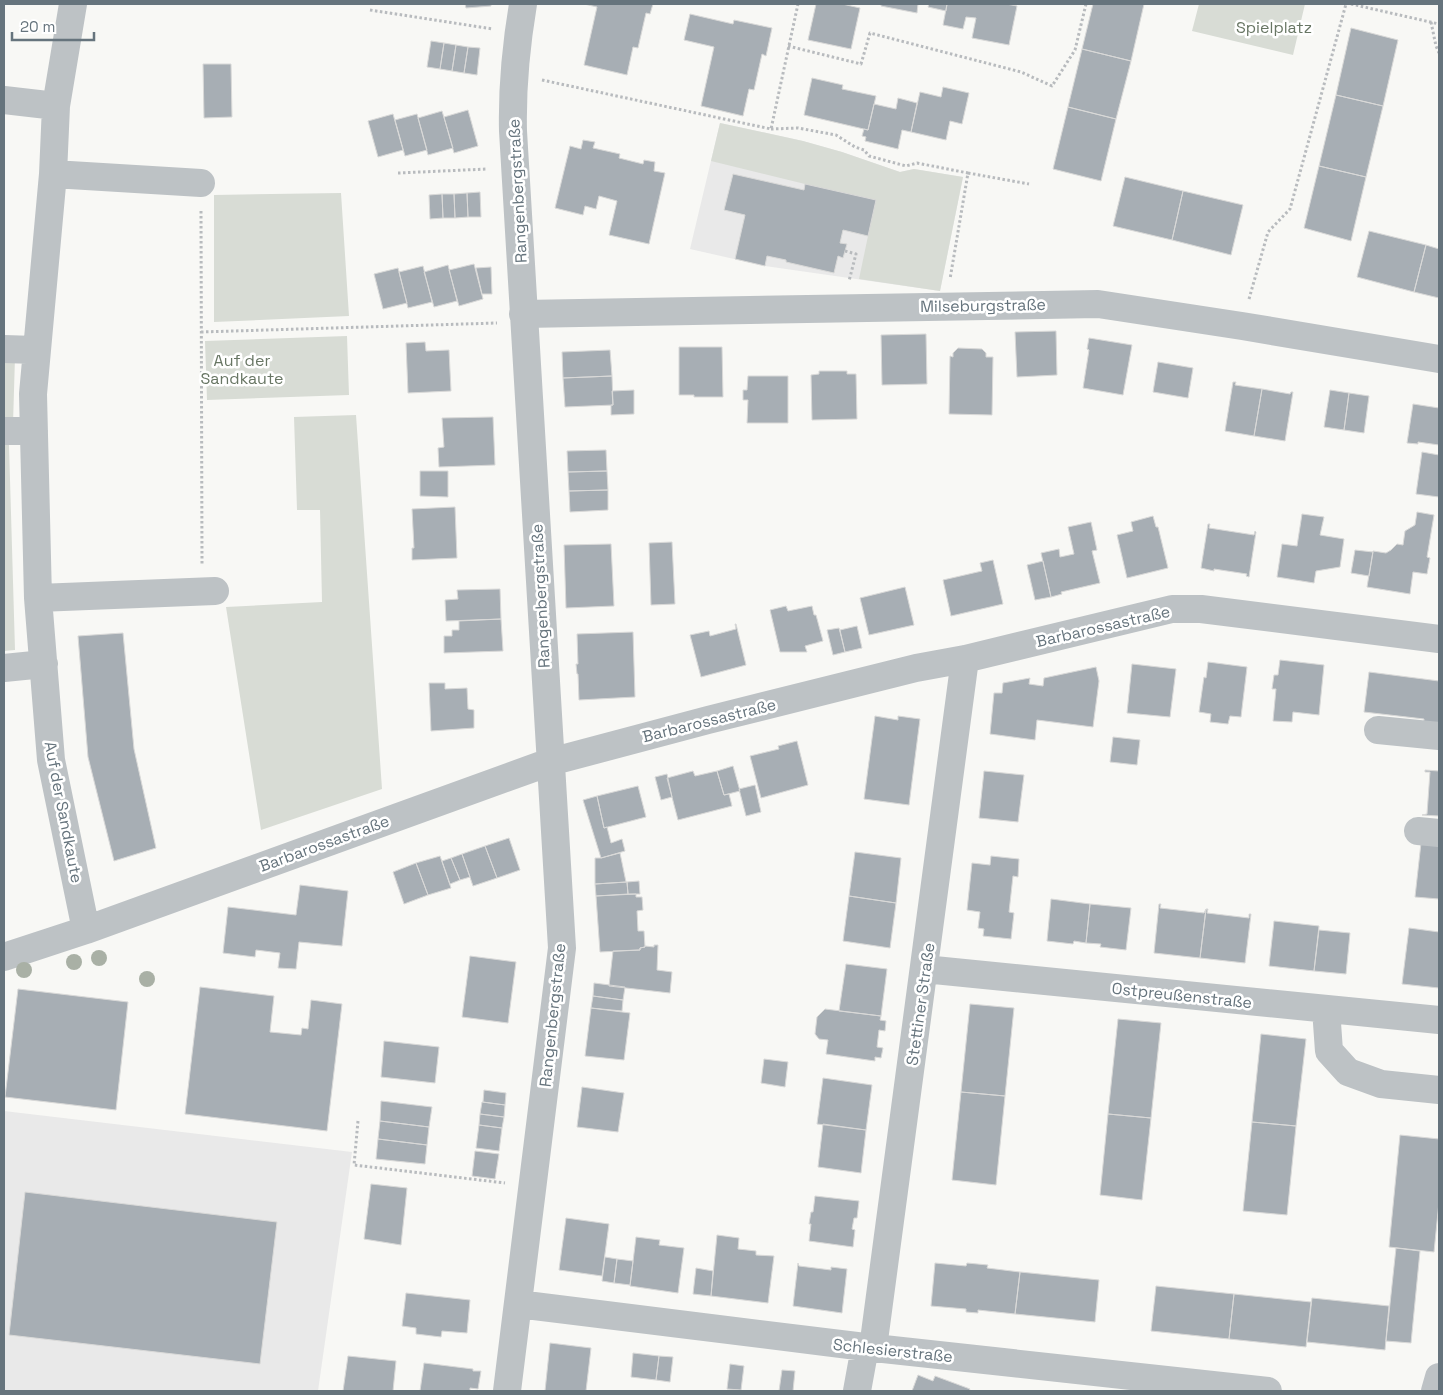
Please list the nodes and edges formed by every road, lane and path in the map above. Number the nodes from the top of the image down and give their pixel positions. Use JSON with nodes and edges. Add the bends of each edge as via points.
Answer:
{"nodes":[{"id":1,"x":73,"y":4,"type":"edge"},
{"id":2,"x":523,"y":4,"type":"edge"},
{"id":3,"x":798,"y":4,"type":"edge"},
{"id":4,"x":1086,"y":4,"type":"edge"},
{"id":5,"x":1346,"y":4,"type":"edge"},
{"id":6,"x":1351,"y":4,"type":"edge"},
{"id":7,"x":370,"y":10,"type":"dead end"},
{"id":8,"x":1431,"y":22,"type":"junction"},
{"id":9,"x":1439,"y":24,"type":"edge"},
{"id":10,"x":518,"y":33,"type":"junction"},
{"id":11,"x":788,"y":46,"type":"junction"},
{"id":12,"x":1439,"y":53,"type":"edge"},
{"id":13,"x":514,"y":74,"type":"junction"},
{"id":14,"x":4,"y":100,"type":"edge"},
{"id":15,"x":56,"y":106,"type":"junction"},
{"id":16,"x":771,"y":129,"type":"junction"},
{"id":17,"x":516,"y":168,"type":"junction"},
{"id":18,"x":398,"y":173,"type":"dead end"},
{"id":19,"x":968,"y":173,"type":"junction"},
{"id":20,"x":52,"y":174,"type":"junction"},
{"id":21,"x":201,"y":183,"type":"joint"},
{"id":22,"x":1029,"y":184,"type":"dead end"},
{"id":23,"x":845,"y":251,"type":"dead end"},
{"id":24,"x":945,"y":306,"type":"junction"},
{"id":25,"x":841,"y":308,"type":"junction"},
{"id":26,"x":523,"y":314,"type":"junction"},
{"id":27,"x":1242,"y":326,"type":"junction"},
{"id":28,"x":201,"y":332,"type":"junction"},
{"id":29,"x":4,"y":349,"type":"edge"},
{"id":30,"x":36,"y":350,"type":"junction"},
{"id":31,"x":1439,"y":359,"type":"edge"},
{"id":32,"x":4,"y":431,"type":"edge"},
{"id":33,"x":34,"y":431,"type":"junction"},
{"id":34,"x":209,"y":591,"type":"joint"},
{"id":35,"x":38,"y":598,"type":"junction"},
{"id":36,"x":1439,"y":640,"type":"edge"},
{"id":37,"x":964,"y":659,"type":"junction"},
{"id":38,"x":44,"y":664,"type":"junction"},
{"id":39,"x":4,"y":668,"type":"edge"},
{"id":40,"x":1378,"y":730,"type":"dead end"},
{"id":41,"x":1439,"y":736,"type":"edge"},
{"id":42,"x":550,"y":762,"type":"junction"},
{"id":43,"x":86,"y":930,"type":"junction"},
{"id":44,"x":4,"y":957,"type":"edge"},
{"id":45,"x":924,"y":969,"type":"junction"},
{"id":46,"x":1326,"y":1009,"type":"junction"},
{"id":47,"x":1439,"y":1020,"type":"edge"},
{"id":48,"x":1439,"y":1090,"type":"edge"},
{"id":49,"x":358,"y":1121,"type":"dead end"},
{"id":50,"x":532,"y":1187,"type":"junction"},
{"id":51,"x":518,"y":1304,"type":"junction"},
{"id":52,"x":869,"y":1348,"type":"junction"},
{"id":53,"x":1439,"y":1377,"type":"edge"},
{"id":54,"x":507,"y":1391,"type":"edge"},
{"id":55,"x":857,"y":1391,"type":"edge"},
{"id":56,"x":1268,"y":1391,"type":"edge"},
{"id":57,"x":1435,"y":1391,"type":"edge"}],
"edges":[{"from":1,"to":15,"type":"street","name":"Auf der Sandkaute"},
{"from":2,"to":10,"type":"street","name":"Rangenbergstraße"},
{"from":3,"to":11,"type":"path"},
{"from":4,"to":11,"type":"path","via":[[1075,50],[1052,86],[1021,72],[870,33],[861,64]]},
{"from":5,"to":27,"type":"path","via":[[1290,208],[1268,232]]},
{"from":6,"to":8,"type":"path"},
{"from":7,"to":10,"type":"path"},
{"from":8,"to":9,"type":"path"},
{"from":8,"to":12,"type":"path"},
{"from":10,"to":13,"type":"street","name":"Rangenbergstraße"},
{"from":11,"to":16,"type":"path"},
{"from":13,"to":16,"type":"path"},
{"from":13,"to":17,"type":"street","name":"Rangenbergstraße","via":[[512,104]]},
{"from":14,"to":15,"type":"street"},
{"from":15,"to":20,"type":"street","name":"Auf der Sandkaute"},
{"from":16,"to":19,"type":"path","via":[[798,128],[836,136],[870,156],[906,166],[917,164]]},
{"from":17,"to":18,"type":"path"},
{"from":17,"to":26,"type":"street","name":"Rangenbergstraße"},
{"from":19,"to":22,"type":"path"},
{"from":19,"to":24,"type":"path"},
{"from":20,"to":21,"type":"street"},
{"from":20,"to":30,"type":"street","name":"Auf der Sandkaute"},
{"from":21,"to":28,"type":"path"},
{"from":23,"to":25,"type":"path","via":[[856,254]]},
{"from":24,"to":25,"type":"street","name":"Milseburgstraße"},
{"from":24,"to":27,"type":"street","name":"Milseburgstraße","via":[[1098,304]]},
{"from":25,"to":26,"type":"street","name":"Milseburgstraße"},
{"from":26,"to":28,"type":"path","via":[[504,323]]},
{"from":26,"to":42,"type":"street","name":"Rangenbergstraße"},
{"from":27,"to":31,"type":"street","name":"Milseburgstraße"},
{"from":28,"to":34,"type":"path"},
{"from":29,"to":30,"type":"street"},
{"from":30,"to":33,"type":"street","name":"Auf der Sandkaute"},
{"from":32,"to":33,"type":"street"},
{"from":33,"to":35,"type":"street","name":"Auf der Sandkaute"},
{"from":34,"to":35,"type":"street"},
{"from":35,"to":38,"type":"street","name":"Auf der Sandkaute"},
{"from":36,"to":37,"type":"street","name":"Barbarossastraße","via":[[1228,612],[1172,609]]},
{"from":37,"to":42,"type":"street","name":"Barbarossastraße","via":[[717,717]]},
{"from":37,"to":45,"type":"street","name":"Stettiner Straße"},
{"from":38,"to":39,"type":"street"},
{"from":38,"to":43,"type":"street","name":"Auf der Sandkaute","via":[[51,760]]},
{"from":40,"to":41,"type":"street"},
{"from":42,"to":43,"type":"street","name":"Barbarossastraße"},
{"from":42,"to":50,"type":"street","name":"Rangenbergstraße","via":[[562,948]]},
{"from":43,"to":44,"type":"street","name":"Barbarossastraße"},
{"from":45,"to":46,"type":"street","name":"Ostpreußenstraße"},
{"from":45,"to":52,"type":"street","name":"Stettiner Straße"},
{"from":46,"to":47,"type":"street","name":"Ostpreußenstraße"},
{"from":46,"to":48,"type":"street","via":[[1329,1051],[1348,1072],[1381,1084]]},
{"from":49,"to":50,"type":"path","via":[[354,1165]]},
{"from":50,"to":51,"type":"street","name":"Rangenbergstraße"},
{"from":51,"to":52,"type":"street","name":"Schlesierstraße"},
{"from":51,"to":54,"type":"street","name":"Rangenbergstraße"},
{"from":52,"to":55,"type":"street","name":"Stettiner Straße"},
{"from":52,"to":56,"type":"street","name":"Schlesierstraße"},
{"from":53,"to":57,"type":"street"}]}
